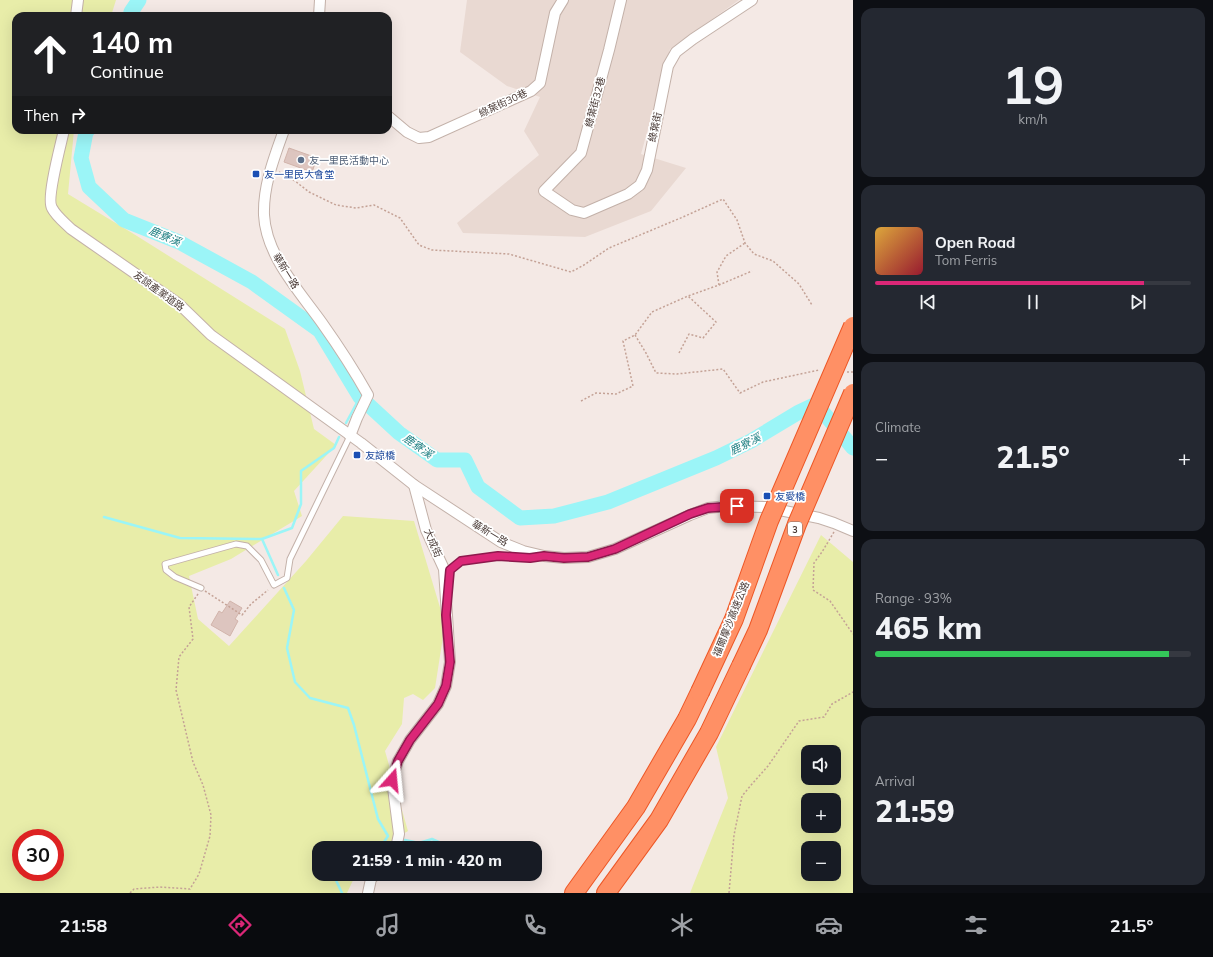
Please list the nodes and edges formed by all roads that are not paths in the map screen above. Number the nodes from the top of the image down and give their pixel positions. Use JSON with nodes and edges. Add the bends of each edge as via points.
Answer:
{"nodes":[{"id":1,"x":78,"y":0,"type":"edge"},
{"id":2,"x":320,"y":0,"type":"edge"},
{"id":3,"x":563,"y":0,"type":"edge"},
{"id":4,"x":621,"y":0,"type":"edge"},
{"id":5,"x":752,"y":0,"type":"edge"},
{"id":6,"x":76,"y":12,"type":"edge"},
{"id":7,"x":319,"y":12,"type":"edge"},
{"id":8,"x":392,"y":119,"type":"edge"},
{"id":9,"x":63,"y":134,"type":"edge"},
{"id":10,"x":283,"y":134,"type":"edge"},
{"id":11,"x":544,"y":191,"type":"joint"},
{"id":12,"x":853,"y":326,"type":"edge"},
{"id":13,"x":853,"y":393,"type":"edge"},
{"id":14,"x":350,"y":436,"type":"junction"},
{"id":15,"x":414,"y":485,"type":"junction"},
{"id":16,"x":853,"y":531,"type":"edge"},
{"id":17,"x":544,"y":556,"type":"junction"},
{"id":18,"x":201,"y":588,"type":"road end"},
{"id":19,"x":446,"y":615,"type":"junction"},
{"id":20,"x":398,"y":841,"type":"edge"},
{"id":21,"x":371,"y":881,"type":"edge"},
{"id":22,"x":368,"y":893,"type":"edge"},
{"id":23,"x":574,"y":893,"type":"edge"},
{"id":24,"x":606,"y":893,"type":"edge"}],
"edges":[{"from":1,"to":6,"type":"street"},
{"from":2,"to":7,"type":"street"},
{"from":3,"to":8,"type":"street","name":"綠葉街30巷","via":[[555,13],[540,83],[531,90],[429,137],[419,138]]},
{"from":4,"to":11,"type":"street","name":"綠葉街32巷","via":[[581,152]]},
{"from":5,"to":11,"type":"street","name":"綠葉街","via":[[676,52],[668,66],[647,170],[640,185],[628,194],[584,213],[572,210]]},
{"from":9,"to":14,"type":"street","name":"友諒產業道路","via":[[52,186],[51,207],[58,216],[71,229],[180,304],[230,350]]},
{"from":10,"to":14,"type":"street","name":"華新一路","via":[[266,183],[264,216],[269,242],[279,262],[352,367],[368,395]]},
{"from":12,"to":23,"type":"highway","name":"福爾摩沙高速公路","bridge":true,"via":[[769,521],[734,619],[687,719],[636,807]]},
{"from":13,"to":24,"type":"highway","number":"3","bridge":true,"via":[[797,524],[758,630],[709,732],[659,820]]},
{"from":14,"to":15,"type":"street","name":"華新一路"},
{"from":14,"to":18,"type":"lane","via":[[290,559],[287,578],[274,585],[260,560],[247,546],[236,544],[165,564],[166,570],[175,578]]},
{"from":15,"to":17,"type":"street","name":"華新一路","via":[[501,542]]},
{"from":15,"to":19,"type":"street","name":"大成街","via":[[426,530],[444,569]]},
{"from":16,"to":17,"type":"street","name":"華新一路","via":[[819,518],[765,507],[727,506],[708,508],[690,514],[615,549],[588,557]]},
{"from":17,"to":19,"type":"lane","via":[[498,556],[461,561],[450,570]]},
{"from":19,"to":20,"type":"street","name":"大成街","via":[[450,662],[446,686],[438,704],[410,740],[398,761],[392,780],[399,834]]},
{"from":21,"to":22,"type":"street"}]}
